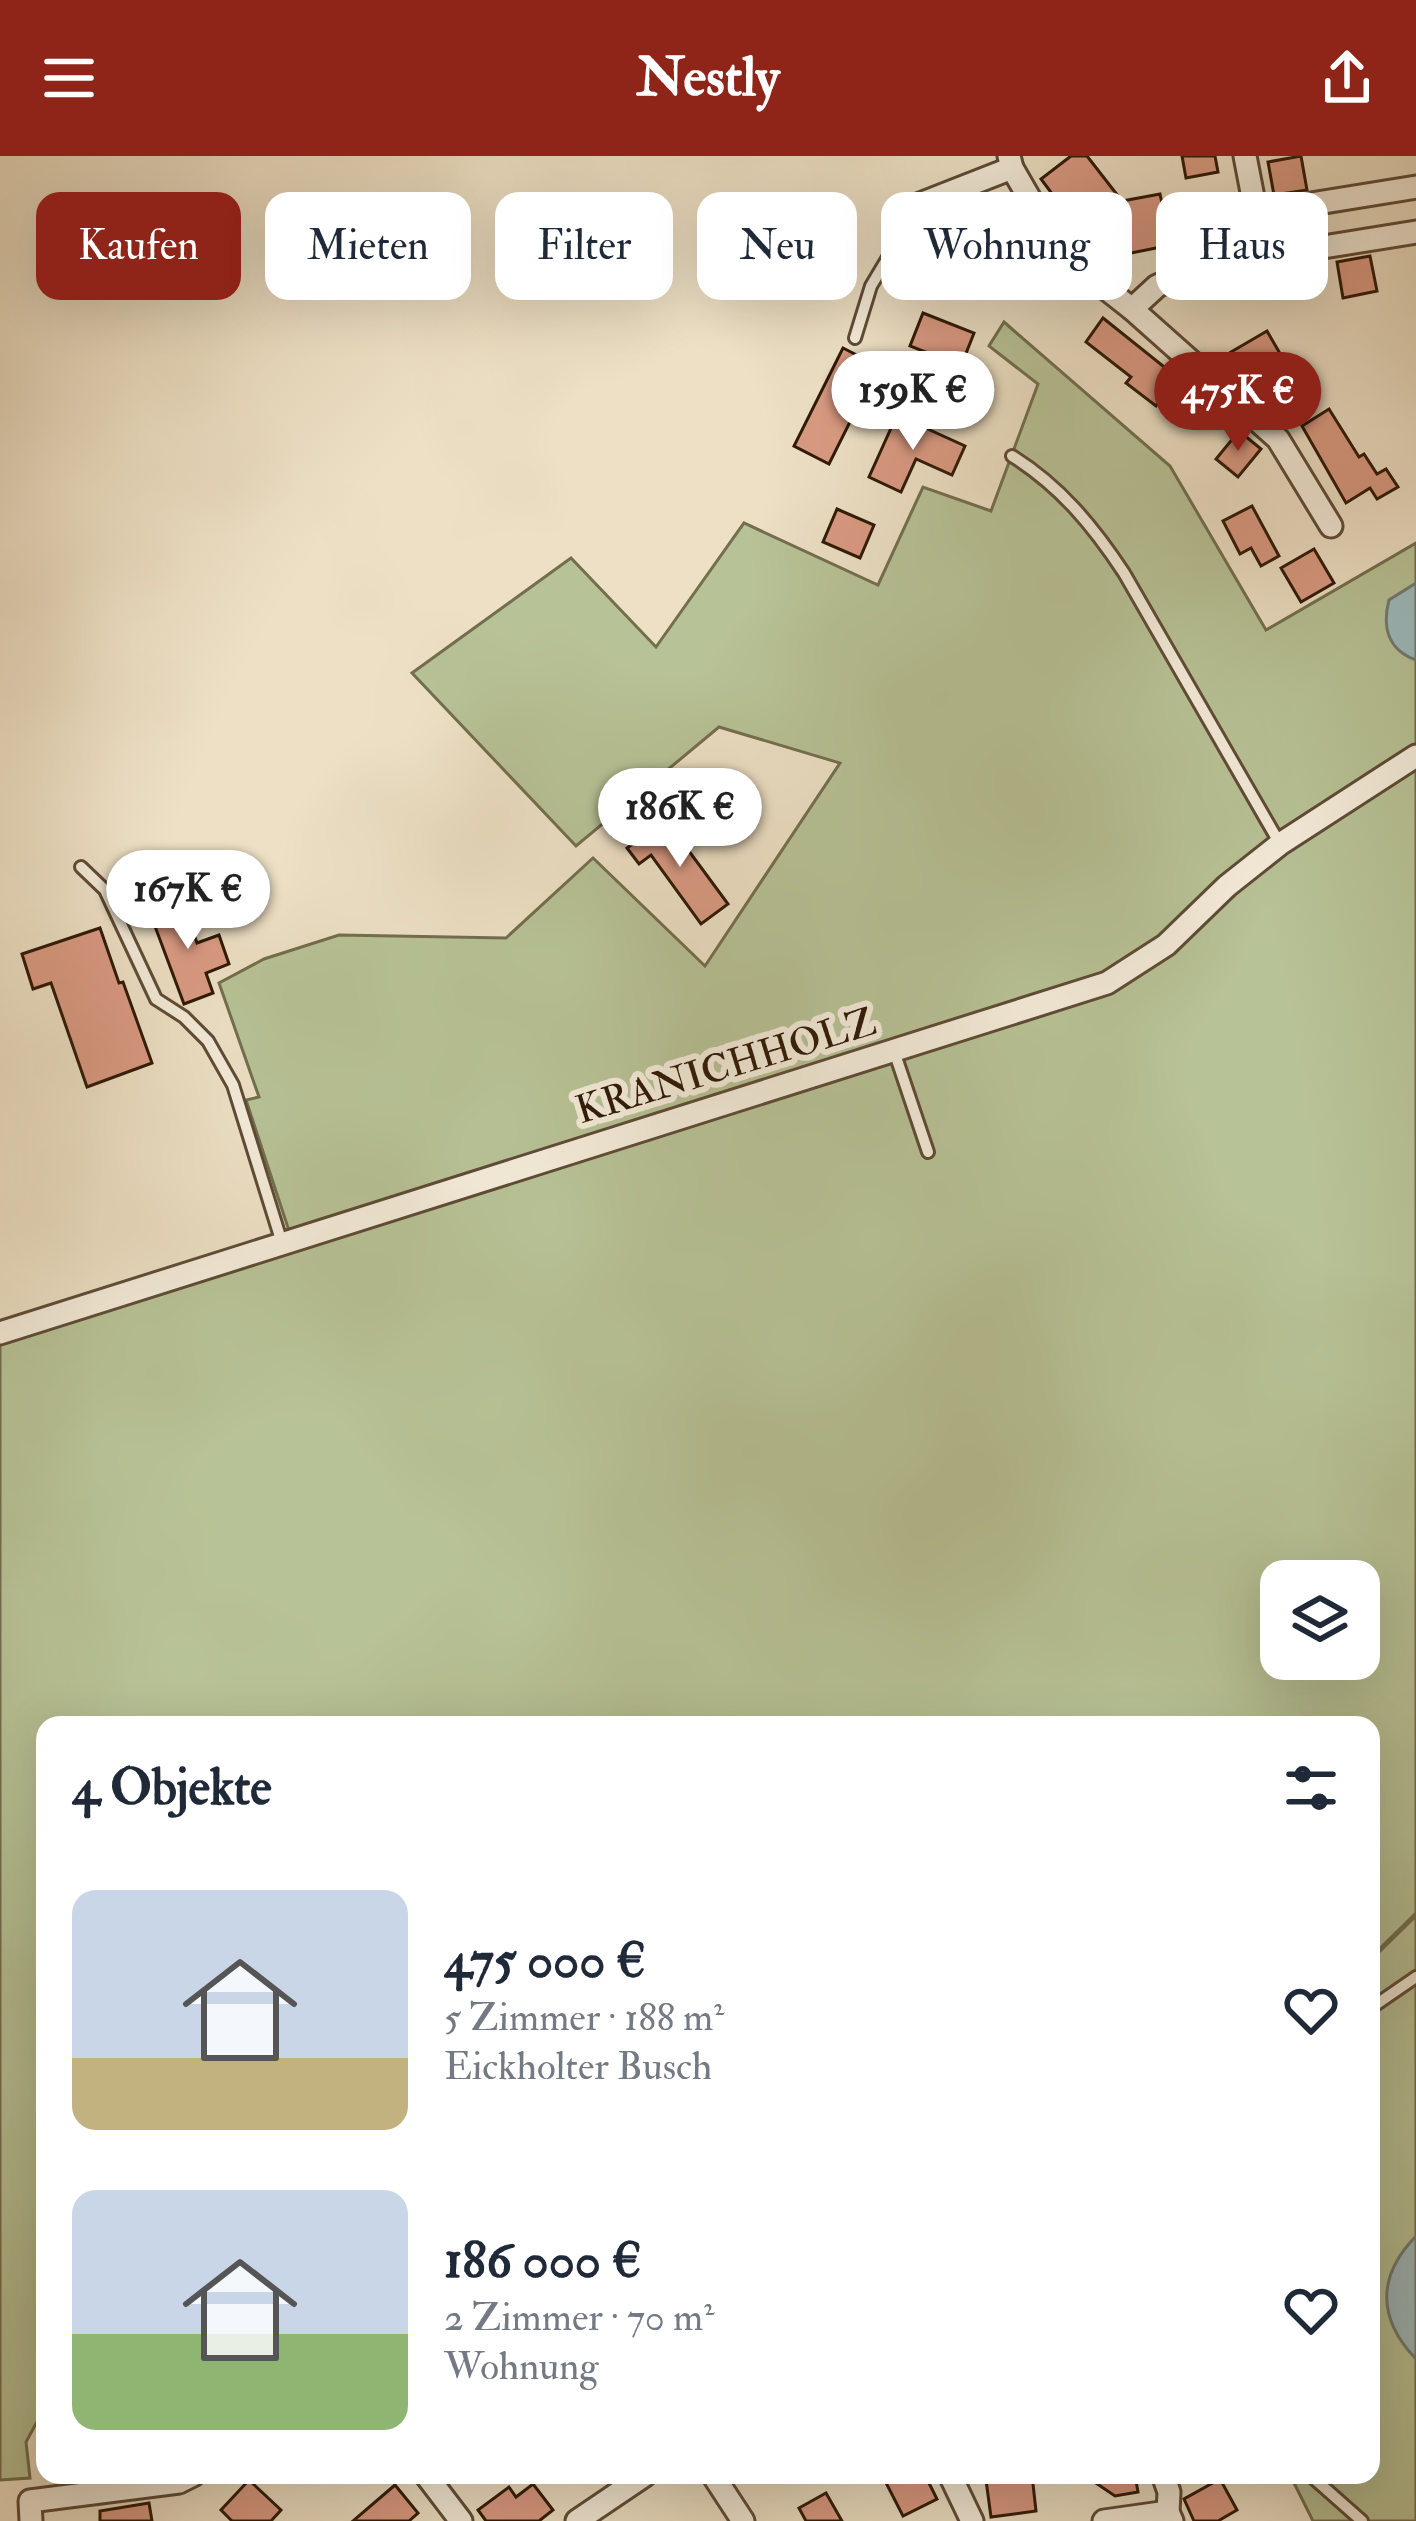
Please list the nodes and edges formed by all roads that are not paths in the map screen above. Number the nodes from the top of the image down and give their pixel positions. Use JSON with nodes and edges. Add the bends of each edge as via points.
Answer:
{"nodes":[{"id":1,"x":1245,"y":156,"type":"edge"},
{"id":2,"x":1011,"y":162,"type":"edge"},
{"id":3,"x":1416,"y":187,"type":"edge"},
{"id":4,"x":946,"y":192,"type":"edge"},
{"id":5,"x":1252,"y":192,"type":"edge"},
{"id":6,"x":1328,"y":201,"type":"edge"},
{"id":7,"x":1416,"y":232,"type":"edge"},
{"id":8,"x":1328,"y":246,"type":"edge"},
{"id":9,"x":881,"y":269,"type":"edge"},
{"id":10,"x":1156,"y":287,"type":"edge"},
{"id":11,"x":1132,"y":309,"type":"junction"},
{"id":12,"x":855,"y":338,"type":"dead end"},
{"id":13,"x":1012,"y":457,"type":"dead end"},
{"id":14,"x":1331,"y":526,"type":"dead end"},
{"id":15,"x":1416,"y":756,"type":"edge"},
{"id":16,"x":1280,"y":844,"type":"junction"},
{"id":17,"x":81,"y":867,"type":"dead end"},
{"id":18,"x":895,"y":1051,"type":"junction"},
{"id":19,"x":928,"y":1152,"type":"dead end"},
{"id":20,"x":282,"y":1243,"type":"junction"},
{"id":21,"x":0,"y":1334,"type":"edge"},
{"id":22,"x":1416,"y":1977,"type":"edge"},
{"id":23,"x":1380,"y":2002,"type":"edge"},
{"id":24,"x":163,"y":2484,"type":"edge"},
{"id":25,"x":433,"y":2484,"type":"edge"},
{"id":26,"x":632,"y":2484,"type":"edge"},
{"id":27,"x":719,"y":2484,"type":"edge"},
{"id":28,"x":954,"y":2484,"type":"edge"},
{"id":29,"x":1166,"y":2484,"type":"edge"},
{"id":30,"x":1320,"y":2484,"type":"edge"},
{"id":31,"x":1170,"y":2517,"type":"edge"},
{"id":32,"x":31,"y":2521,"type":"edge"},
{"id":33,"x":461,"y":2521,"type":"edge"},
{"id":34,"x":577,"y":2521,"type":"edge"},
{"id":35,"x":743,"y":2521,"type":"edge"},
{"id":36,"x":973,"y":2521,"type":"edge"},
{"id":37,"x":1104,"y":2521,"type":"edge"},
{"id":38,"x":1362,"y":2521,"type":"edge"}],
"edges":[{"from":1,"to":5,"type":"street"},
{"from":2,"to":4,"type":"street"},
{"from":2,"to":11,"type":"street","via":[[1046,226]]},
{"from":3,"to":6,"type":"street"},
{"from":7,"to":8,"type":"street"},
{"from":9,"to":12,"type":"lane"},
{"from":10,"to":11,"type":"street"},
{"from":11,"to":14,"type":"street","via":[[1278,439]]},
{"from":13,"to":16,"type":"lane","via":[[1100,536]]},
{"from":15,"to":16,"type":"street","name":"KRANICHHOLZ"},
{"from":16,"to":18,"type":"street","name":"KRANICHHOLZ","via":[[1166,945],[1107,983]]},
{"from":17,"to":20,"type":"lane","via":[[105,890],[156,999],[184,1017],[221,1062]]},
{"from":18,"to":19,"type":"lane"},
{"from":18,"to":20,"type":"street","name":"KRANICHHOLZ"},
{"from":20,"to":21,"type":"street","name":"KRANICHHOLZ"},
{"from":22,"to":23,"type":"lane"},
{"from":24,"to":32,"type":"street","via":[[30,2501]]},
{"from":25,"to":33,"type":"street"},
{"from":26,"to":34,"type":"street"},
{"from":27,"to":35,"type":"street"},
{"from":28,"to":36,"type":"street"},
{"from":29,"to":31,"type":"street"},
{"from":30,"to":38,"type":"lane"},
{"from":31,"to":37,"type":"street"}]}
